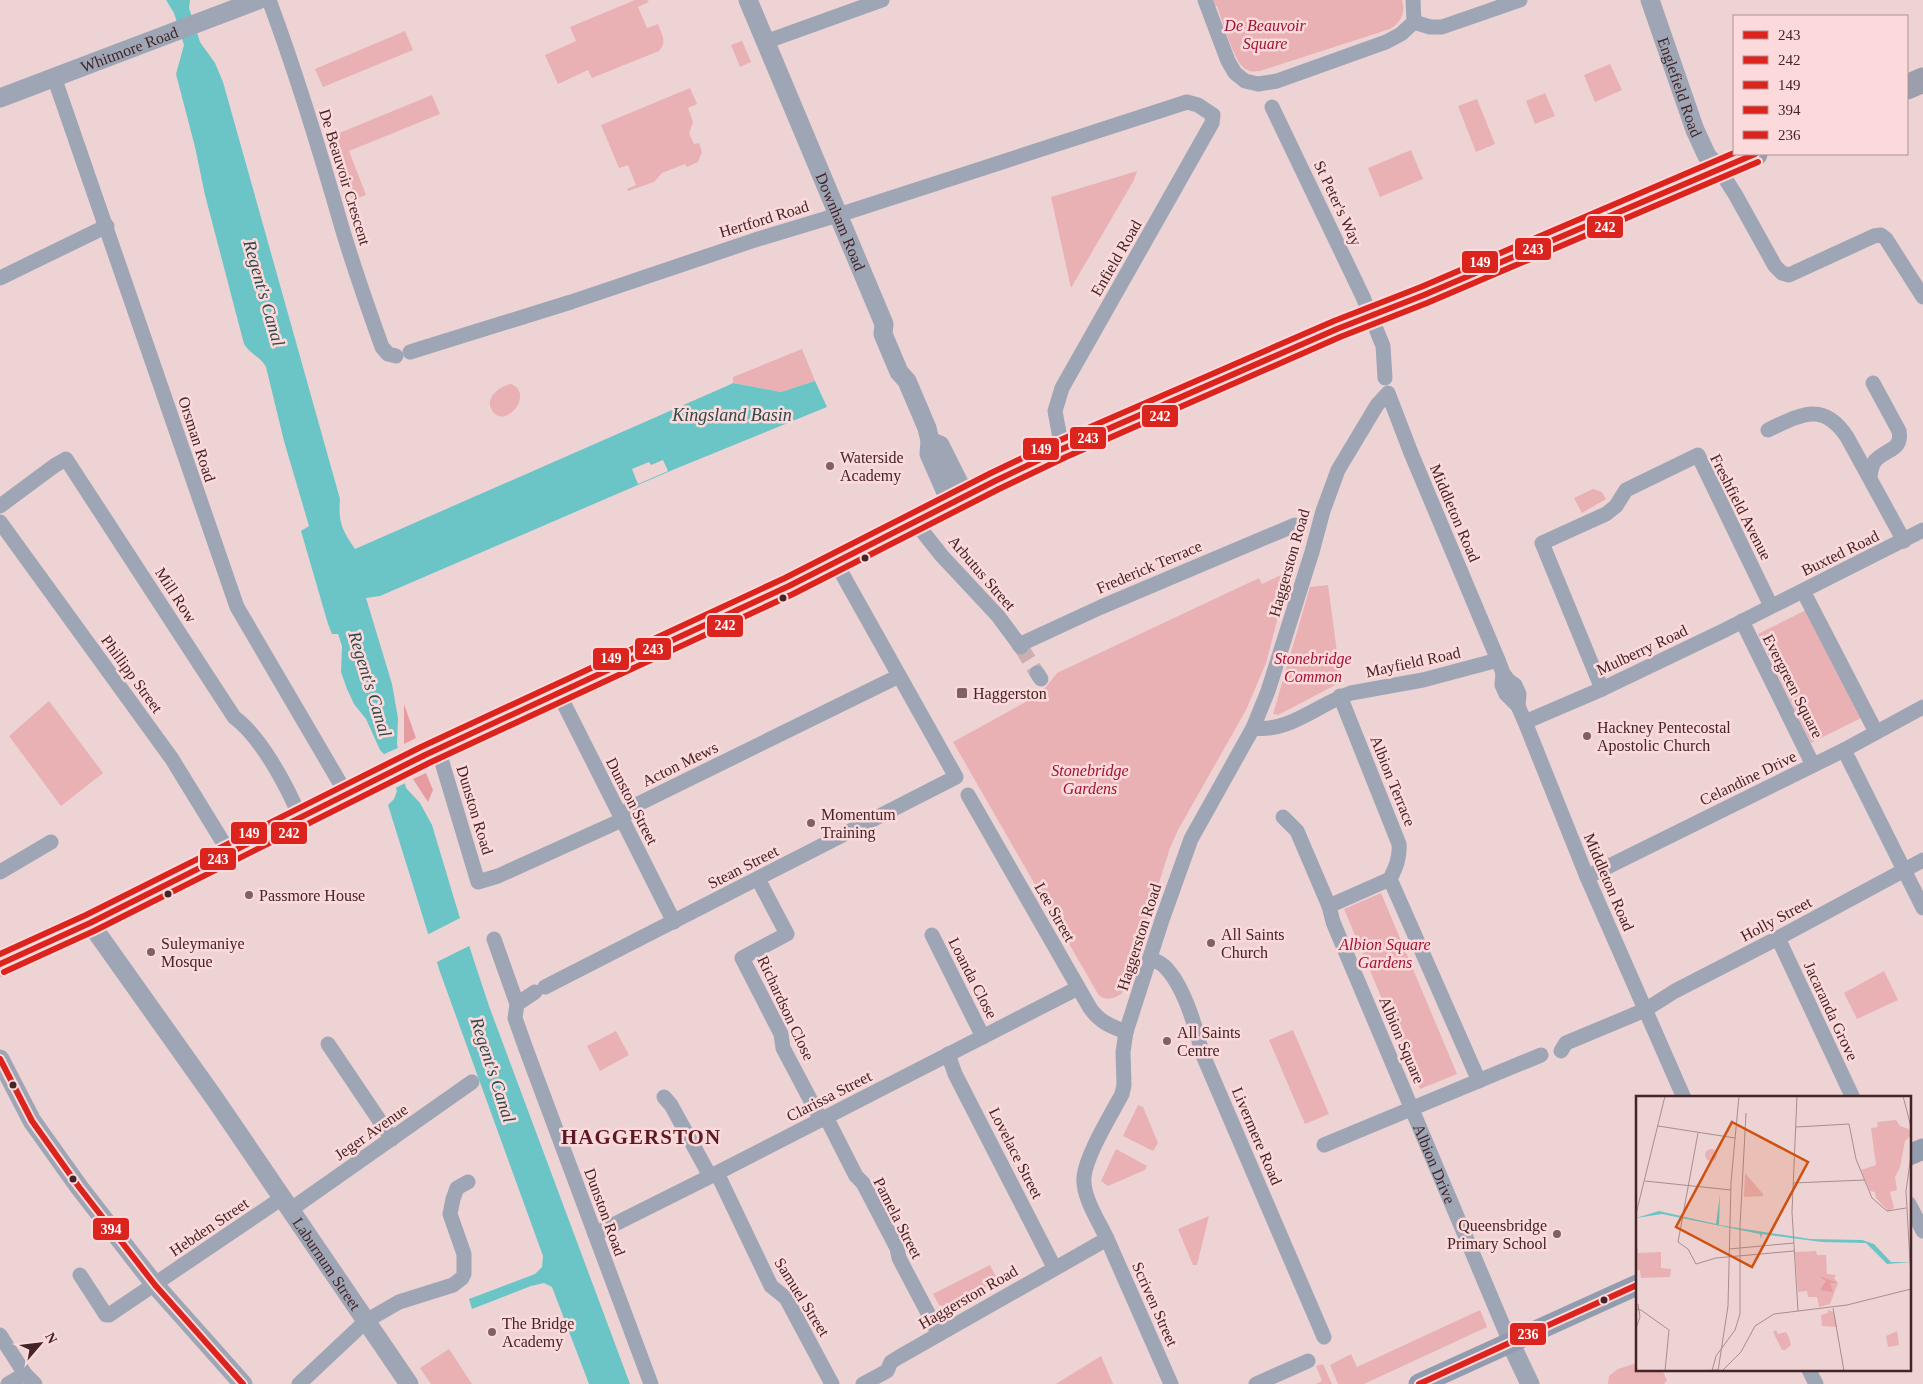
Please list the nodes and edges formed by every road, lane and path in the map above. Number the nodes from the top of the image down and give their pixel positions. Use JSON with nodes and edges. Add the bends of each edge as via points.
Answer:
{"nodes":[{"id":1,"x":258,"y":0,"type":"edge"},
{"id":2,"x":269,"y":0,"type":"edge"},
{"id":3,"x":748,"y":0,"type":"edge"},
{"id":4,"x":882,"y":0,"type":"edge"},
{"id":5,"x":1204,"y":0,"type":"edge"},
{"id":6,"x":1413,"y":0,"type":"edge"},
{"id":7,"x":1520,"y":0,"type":"edge"},
{"id":8,"x":1650,"y":0,"type":"edge"},
{"id":9,"x":1414,"y":22,"type":"junction"},
{"id":10,"x":765,"y":42,"type":"junction"},
{"id":11,"x":54,"y":77,"type":"junction"},
{"id":12,"x":1923,"y":80,"type":"edge"},
{"id":13,"x":1908,"y":88,"type":"edge"},
{"id":14,"x":0,"y":98,"type":"edge"},
{"id":15,"x":1187,"y":102,"type":"joint"},
{"id":16,"x":1272,"y":106,"type":"dead end"},
{"id":17,"x":1753,"y":155,"type":"edge"},
{"id":18,"x":1719,"y":169,"type":"junction"},
{"id":19,"x":838,"y":215,"type":"junction"},
{"id":20,"x":107,"y":226,"type":"junction"},
{"id":21,"x":0,"y":278,"type":"edge"},
{"id":22,"x":1922,"y":295,"type":"edge"},
{"id":23,"x":1370,"y":315,"type":"junction"},
{"id":24,"x":403,"y":354,"type":"joint"},
{"id":25,"x":1385,"y":378,"type":"dead end"},
{"id":26,"x":1873,"y":384,"type":"dead end"},
{"id":27,"x":1388,"y":393,"type":"joint"},
{"id":28,"x":1768,"y":430,"type":"dead end"},
{"id":29,"x":1062,"y":449,"type":"junction"},
{"id":30,"x":1870,"y":477,"type":"junction"},
{"id":31,"x":958,"y":501,"type":"junction"},
{"id":32,"x":0,"y":506,"type":"edge"},
{"id":33,"x":0,"y":522,"type":"edge"},
{"id":34,"x":915,"y":522,"type":"junction"},
{"id":35,"x":1295,"y":525,"type":"dead end"},
{"id":36,"x":1923,"y":530,"type":"edge"},
{"id":37,"x":1904,"y":540,"type":"junction"},
{"id":38,"x":836,"y":563,"type":"junction"},
{"id":39,"x":1803,"y":591,"type":"junction"},
{"id":40,"x":1771,"y":606,"type":"junction"},
{"id":41,"x":1742,"y":621,"type":"junction"},
{"id":42,"x":1020,"y":646,"type":"joint"},
{"id":43,"x":1500,"y":666,"type":"junction"},
{"id":44,"x":899,"y":676,"type":"junction"},
{"id":45,"x":1602,"y":689,"type":"junction"},
{"id":46,"x":559,"y":694,"type":"junction"},
{"id":47,"x":1340,"y":696,"type":"junction"},
{"id":48,"x":1923,"y":707,"type":"edge"},
{"id":49,"x":1525,"y":722,"type":"junction"},
{"id":50,"x":1253,"y":728,"type":"junction"},
{"id":51,"x":1876,"y":732,"type":"junction"},
{"id":52,"x":1844,"y":750,"type":"junction"},
{"id":53,"x":427,"y":754,"type":"junction"},
{"id":54,"x":1813,"y":765,"type":"junction"},
{"id":55,"x":347,"y":794,"type":"junction"},
{"id":56,"x":968,"y":795,"type":"dead end"},
{"id":57,"x":300,"y":817,"type":"junction"},
{"id":58,"x":1283,"y":817,"type":"dead end"},
{"id":59,"x":622,"y":820,"type":"junction"},
{"id":60,"x":51,"y":842,"type":"dead end"},
{"id":61,"x":230,"y":852,"type":"junction"},
{"id":62,"x":1923,"y":860,"type":"edge"},
{"id":63,"x":1905,"y":870,"type":"junction"},
{"id":64,"x":0,"y":872,"type":"edge"},
{"id":65,"x":1587,"y":877,"type":"junction"},
{"id":66,"x":758,"y":879,"type":"junction"},
{"id":67,"x":1390,"y":879,"type":"junction"},
{"id":68,"x":478,"y":882,"type":"joint"},
{"id":69,"x":1329,"y":906,"type":"junction"},
{"id":70,"x":1923,"y":908,"type":"edge"},
{"id":71,"x":674,"y":922,"type":"junction"},
{"id":72,"x":90,"y":923,"type":"junction"},
{"id":73,"x":932,"y":935,"type":"dead end"},
{"id":74,"x":1778,"y":938,"type":"junction"},
{"id":75,"x":494,"y":939,"type":"dead end"},
{"id":76,"x":1150,"y":958,"type":"junction"},
{"id":77,"x":0,"y":964,"type":"edge"},
{"id":78,"x":1078,"y":988,"type":"junction"},
{"id":79,"x":517,"y":1004,"type":"junction"},
{"id":80,"x":1645,"y":1010,"type":"junction"},
{"id":81,"x":1126,"y":1032,"type":"junction"},
{"id":82,"x":983,"y":1036,"type":"junction"},
{"id":83,"x":328,"y":1044,"type":"dead end"},
{"id":84,"x":1561,"y":1051,"type":"dead end"},
{"id":85,"x":948,"y":1054,"type":"junction"},
{"id":86,"x":1541,"y":1055,"type":"dead end"},
{"id":87,"x":0,"y":1059,"type":"edge"},
{"id":88,"x":1479,"y":1081,"type":"junction"},
{"id":89,"x":472,"y":1082,"type":"dead end"},
{"id":90,"x":1683,"y":1096,"type":"edge"},
{"id":91,"x":1852,"y":1096,"type":"edge"},
{"id":92,"x":664,"y":1097,"type":"dead end"},
{"id":93,"x":1411,"y":1109,"type":"junction"},
{"id":94,"x":824,"y":1118,"type":"junction"},
{"id":95,"x":392,"y":1138,"type":"junction"},
{"id":96,"x":1324,"y":1145,"type":"dead end"},
{"id":97,"x":1923,"y":1149,"type":"edge"},
{"id":98,"x":1910,"y":1155,"type":"edge"},
{"id":99,"x":714,"y":1175,"type":"junction"},
{"id":100,"x":468,"y":1182,"type":"dead end"},
{"id":101,"x":286,"y":1204,"type":"junction"},
{"id":102,"x":1910,"y":1206,"type":"edge"},
{"id":103,"x":1923,"y":1231,"type":"edge"},
{"id":104,"x":595,"y":1234,"type":"junction"},
{"id":105,"x":1107,"y":1239,"type":"junction"},
{"id":106,"x":1054,"y":1267,"type":"junction"},
{"id":107,"x":80,"y":1275,"type":"dead end"},
{"id":108,"x":155,"y":1285,"type":"junction"},
{"id":109,"x":1636,"y":1285,"type":"edge"},
{"id":110,"x":366,"y":1321,"type":"junction"},
{"id":111,"x":939,"y":1334,"type":"junction"},
{"id":112,"x":0,"y":1335,"type":"edge"},
{"id":113,"x":1324,"y":1337,"type":"dead end"},
{"id":114,"x":1510,"y":1342,"type":"junction"},
{"id":115,"x":1308,"y":1361,"type":"dead end"},
{"id":116,"x":1810,"y":1372,"type":"edge"},
{"id":117,"x":890,"y":1377,"type":"edge"},
{"id":118,"x":30,"y":1379,"type":"edge"},
{"id":119,"x":8,"y":1384,"type":"edge"},
{"id":120,"x":243,"y":1384,"type":"edge"},
{"id":121,"x":299,"y":1384,"type":"edge"},
{"id":122,"x":409,"y":1384,"type":"edge"},
{"id":123,"x":651,"y":1384,"type":"edge"},
{"id":124,"x":832,"y":1384,"type":"edge"},
{"id":125,"x":863,"y":1384,"type":"edge"},
{"id":126,"x":1171,"y":1384,"type":"edge"},
{"id":127,"x":1256,"y":1384,"type":"edge"},
{"id":128,"x":1419,"y":1384,"type":"edge"},
{"id":129,"x":1530,"y":1384,"type":"edge"},
{"id":130,"x":1816,"y":1384,"type":"edge"}],
"edges":[{"from":1,"to":11,"type":"street","name":"Whitmore Road"},
{"from":2,"to":24,"type":"street","name":"De Beauvoir Crescent","via":[[382,347],[388,354]]},
{"from":3,"to":10,"type":"street","name":"Downham Road"},
{"from":4,"to":10,"type":"street"},
{"from":5,"to":9,"type":"street","via":[[1235,72],[1245,81],[1258,84],[1277,81],[1386,42]]},
{"from":6,"to":9,"type":"street"},
{"from":7,"to":9,"type":"street","via":[[1442,27]]},
{"from":8,"to":18,"type":"street","name":"Englefield Road","via":[[1695,130],[1707,156]]},
{"from":10,"to":19,"type":"street","name":"Downham Road"},
{"from":11,"to":14,"type":"street","name":"Whitmore Road"},
{"from":11,"to":20,"type":"street","name":"Orsman Road"},
{"from":12,"to":13,"type":"highway"},
{"from":15,"to":19,"type":"street","name":"Hertford Road"},
{"from":15,"to":29,"type":"street","name":"Enfield Road","via":[[1213,115],[1212,123],[1062,388],[1055,412]]},
{"from":16,"to":23,"type":"street","name":"St Peter's Way"},
{"from":17,"to":18,"type":"highway"},
{"from":18,"to":22,"type":"street","via":[[1782,273],[1789,275],[1874,236],[1881,236]]},
{"from":18,"to":23,"type":"highway"},
{"from":19,"to":24,"type":"street","name":"Hertford Road"},
{"from":19,"to":31,"type":"street","name":"Downham Road","via":[[884,324],[883,334],[899,372],[908,381],[930,440],[940,445]]},
{"from":20,"to":21,"type":"street"},
{"from":20,"to":55,"type":"street","name":"Orsman Road","via":[[124,285],[236,608]]},
{"from":23,"to":25,"type":"street","via":[[1383,346]]},
{"from":23,"to":29,"type":"highway"},
{"from":26,"to":30,"type":"street","via":[[1899,431],[1900,439],[1874,463]]},
{"from":27,"to":43,"type":"street","name":"Middleton Road"},
{"from":27,"to":50,"type":"street","name":"Haggerston Road","via":[[1338,470],[1277,666]]},
{"from":28,"to":30,"type":"street","via":[[1800,415],[1823,414],[1843,430]]},
{"from":29,"to":31,"type":"highway"},
{"from":30,"to":37,"type":"street"},
{"from":31,"to":34,"type":"highway"},
{"from":32,"to":57,"type":"street","name":"Mill Row","via":[[66,459],[234,717],[244,724],[284,781]]},
{"from":33,"to":61,"type":"street","name":"Phillipp Street","via":[[172,759]]},
{"from":34,"to":38,"type":"highway"},
{"from":34,"to":42,"type":"street","name":"Arbutus Street","via":[[998,616]]},
{"from":35,"to":42,"type":"street","name":"Frederick Terrace","via":[[1101,607]]},
{"from":36,"to":37,"type":"street","name":"Buxted Road"},
{"from":37,"to":39,"type":"street","name":"Buxted Road"},
{"from":38,"to":44,"type":"street"},
{"from":38,"to":46,"type":"highway"},
{"from":39,"to":40,"type":"street","name":"Buxted Road"},
{"from":39,"to":51,"type":"street"},
{"from":40,"to":41,"type":"street","name":"Mulberry Road"},
{"from":40,"to":45,"type":"street","name":"Freshfield Avenue","via":[[1698,455],[1626,490],[1612,510],[1542,543]]},
{"from":41,"to":45,"type":"street","name":"Mulberry Road"},
{"from":41,"to":54,"type":"street","name":"Evergreen Square"},
{"from":43,"to":47,"type":"street","name":"Mayfield Road"},
{"from":43,"to":49,"type":"street","name":"Middleton Road","via":[[1515,685],[1519,694],[1518,706]]},
{"from":44,"to":59,"type":"street","name":"Acton Mews","via":[[630,808]]},
{"from":44,"to":66,"type":"street","name":"Stean Street","via":[[956,777]]},
{"from":45,"to":49,"type":"street","name":"Mulberry Road"},
{"from":46,"to":53,"type":"highway"},
{"from":46,"to":59,"type":"street","name":"Dunston Street"},
{"from":47,"to":50,"type":"street","name":"Mayfield Road","via":[[1282,727]]},
{"from":47,"to":67,"type":"street","name":"Albion Terrace","via":[[1399,844],[1400,855]]},
{"from":48,"to":51,"type":"street","name":"Celandine Drive"},
{"from":49,"to":65,"type":"street","name":"Middleton Road"},
{"from":50,"to":76,"type":"street","name":"Haggerston Road","via":[[1191,839]]},
{"from":51,"to":52,"type":"street","name":"Celandine Drive"},
{"from":52,"to":54,"type":"street","name":"Celandine Drive"},
{"from":52,"to":63,"type":"street"},
{"from":53,"to":55,"type":"highway"},
{"from":53,"to":68,"type":"street","name":"Dunston Road"},
{"from":54,"to":65,"type":"street","name":"Celandine Drive"},
{"from":55,"to":57,"type":"highway"},
{"from":56,"to":78,"type":"street","name":"Lee Street"},
{"from":57,"to":61,"type":"highway"},
{"from":58,"to":69,"type":"street","via":[[1297,831]]},
{"from":59,"to":68,"type":"street","name":"Acton Mews"},
{"from":59,"to":71,"type":"street","name":"Dunston Street"},
{"from":60,"to":64,"type":"street"},
{"from":61,"to":72,"type":"highway"},
{"from":62,"to":63,"type":"street","name":"Holly Street"},
{"from":63,"to":70,"type":"street"},
{"from":63,"to":74,"type":"street","name":"Holly Street"},
{"from":65,"to":80,"type":"street","name":"Middleton Road"},
{"from":66,"to":71,"type":"street","name":"Stean Street"},
{"from":66,"to":94,"type":"street","name":"Richardson Close","via":[[787,934],[742,958],[781,1034],[783,1048]]},
{"from":67,"to":69,"type":"street"},
{"from":67,"to":88,"type":"street"},
{"from":69,"to":93,"type":"street","name":"Albion Square"},
{"from":71,"to":79,"type":"street","name":"Stean Street","via":[[540,989]]},
{"from":72,"to":77,"type":"highway"},
{"from":72,"to":101,"type":"street","name":"Laburnum Street"},
{"from":73,"to":82,"type":"street","name":"Loanda Close"},
{"from":74,"to":80,"type":"street","name":"Holly Street"},
{"from":74,"to":91,"type":"street","name":"Jacaranda Grove"},
{"from":75,"to":79,"type":"street","name":"Dunston Road"},
{"from":76,"to":81,"type":"street","name":"Haggerston Road"},
{"from":76,"to":113,"type":"street","name":"Livermere Road","via":[[1164,966],[1176,982],[1196,1029],[1202,1053]]},
{"from":78,"to":81,"type":"street","name":"Lee Street","via":[[1098,1018]]},
{"from":78,"to":82,"type":"street","name":"Clarissa Street"},
{"from":79,"to":104,"type":"street","name":"Dunston Road","via":[[518,1026]]},
{"from":80,"to":84,"type":"street","via":[[1566,1043]]},
{"from":80,"to":90,"type":"street","name":"Middleton Road"},
{"from":81,"to":105,"type":"street","name":"Haggerston Road","via":[[1122,1094],[1084,1176],[1090,1204]]},
{"from":82,"to":85,"type":"street","name":"Clarissa Street"},
{"from":83,"to":95,"type":"street"},
{"from":85,"to":94,"type":"street","name":"Clarissa Street"},
{"from":85,"to":106,"type":"street","name":"Lovelace Street","via":[[955,1074]]},
{"from":86,"to":88,"type":"street","name":"Albion Square"},
{"from":87,"to":108,"type":"street","via":[[32,1121]]},
{"from":88,"to":93,"type":"street","name":"Albion Square"},
{"from":89,"to":95,"type":"street","name":"Jeger Avenue"},
{"from":92,"to":99,"type":"street","name":"Samuel Street"},
{"from":93,"to":96,"type":"street"},
{"from":93,"to":114,"type":"street","name":"Albion Drive"},
{"from":94,"to":99,"type":"street","name":"Clarissa Street"},
{"from":94,"to":111,"type":"street","name":"Pamela Street","via":[[863,1183]]},
{"from":95,"to":101,"type":"street","name":"Jeger Avenue"},
{"from":97,"to":98,"type":"main road"},
{"from":99,"to":104,"type":"street","name":"Clarissa Street"},
{"from":99,"to":124,"type":"street","name":"Samuel Street","via":[[771,1286],[786,1298]]},
{"from":100,"to":110,"type":"street","via":[[457,1188],[450,1214],[464,1254],[462,1278],[453,1285],[399,1302]]},
{"from":101,"to":108,"type":"street","name":"Hebden Street"},
{"from":101,"to":110,"type":"street","name":"Laburnum Street"},
{"from":102,"to":103,"type":"street"},
{"from":104,"to":123,"type":"street","name":"Dunston Road"},
{"from":105,"to":106,"type":"street","name":"Haggerston Road"},
{"from":105,"to":126,"type":"street","name":"Scriven Street"},
{"from":106,"to":111,"type":"street","name":"Haggerston Road"},
{"from":107,"to":108,"type":"street","name":"Hebden Street","via":[[106,1316]]},
{"from":108,"to":120,"type":"street"},
{"from":109,"to":114,"type":"main road"},
{"from":110,"to":121,"type":"street"},
{"from":110,"to":122,"type":"street","name":"Laburnum Street"},
{"from":111,"to":117,"type":"street","name":"Haggerston Road","via":[[891,1362]]},
{"from":112,"to":118,"type":"street"},
{"from":114,"to":128,"type":"main road"},
{"from":114,"to":129,"type":"street","name":"Albion Drive"},
{"from":115,"to":127,"type":"street"},
{"from":116,"to":130,"type":"street"},
{"from":117,"to":125,"type":"street","name":"Haggerston Road"},
{"from":118,"to":119,"type":"street"}]}
